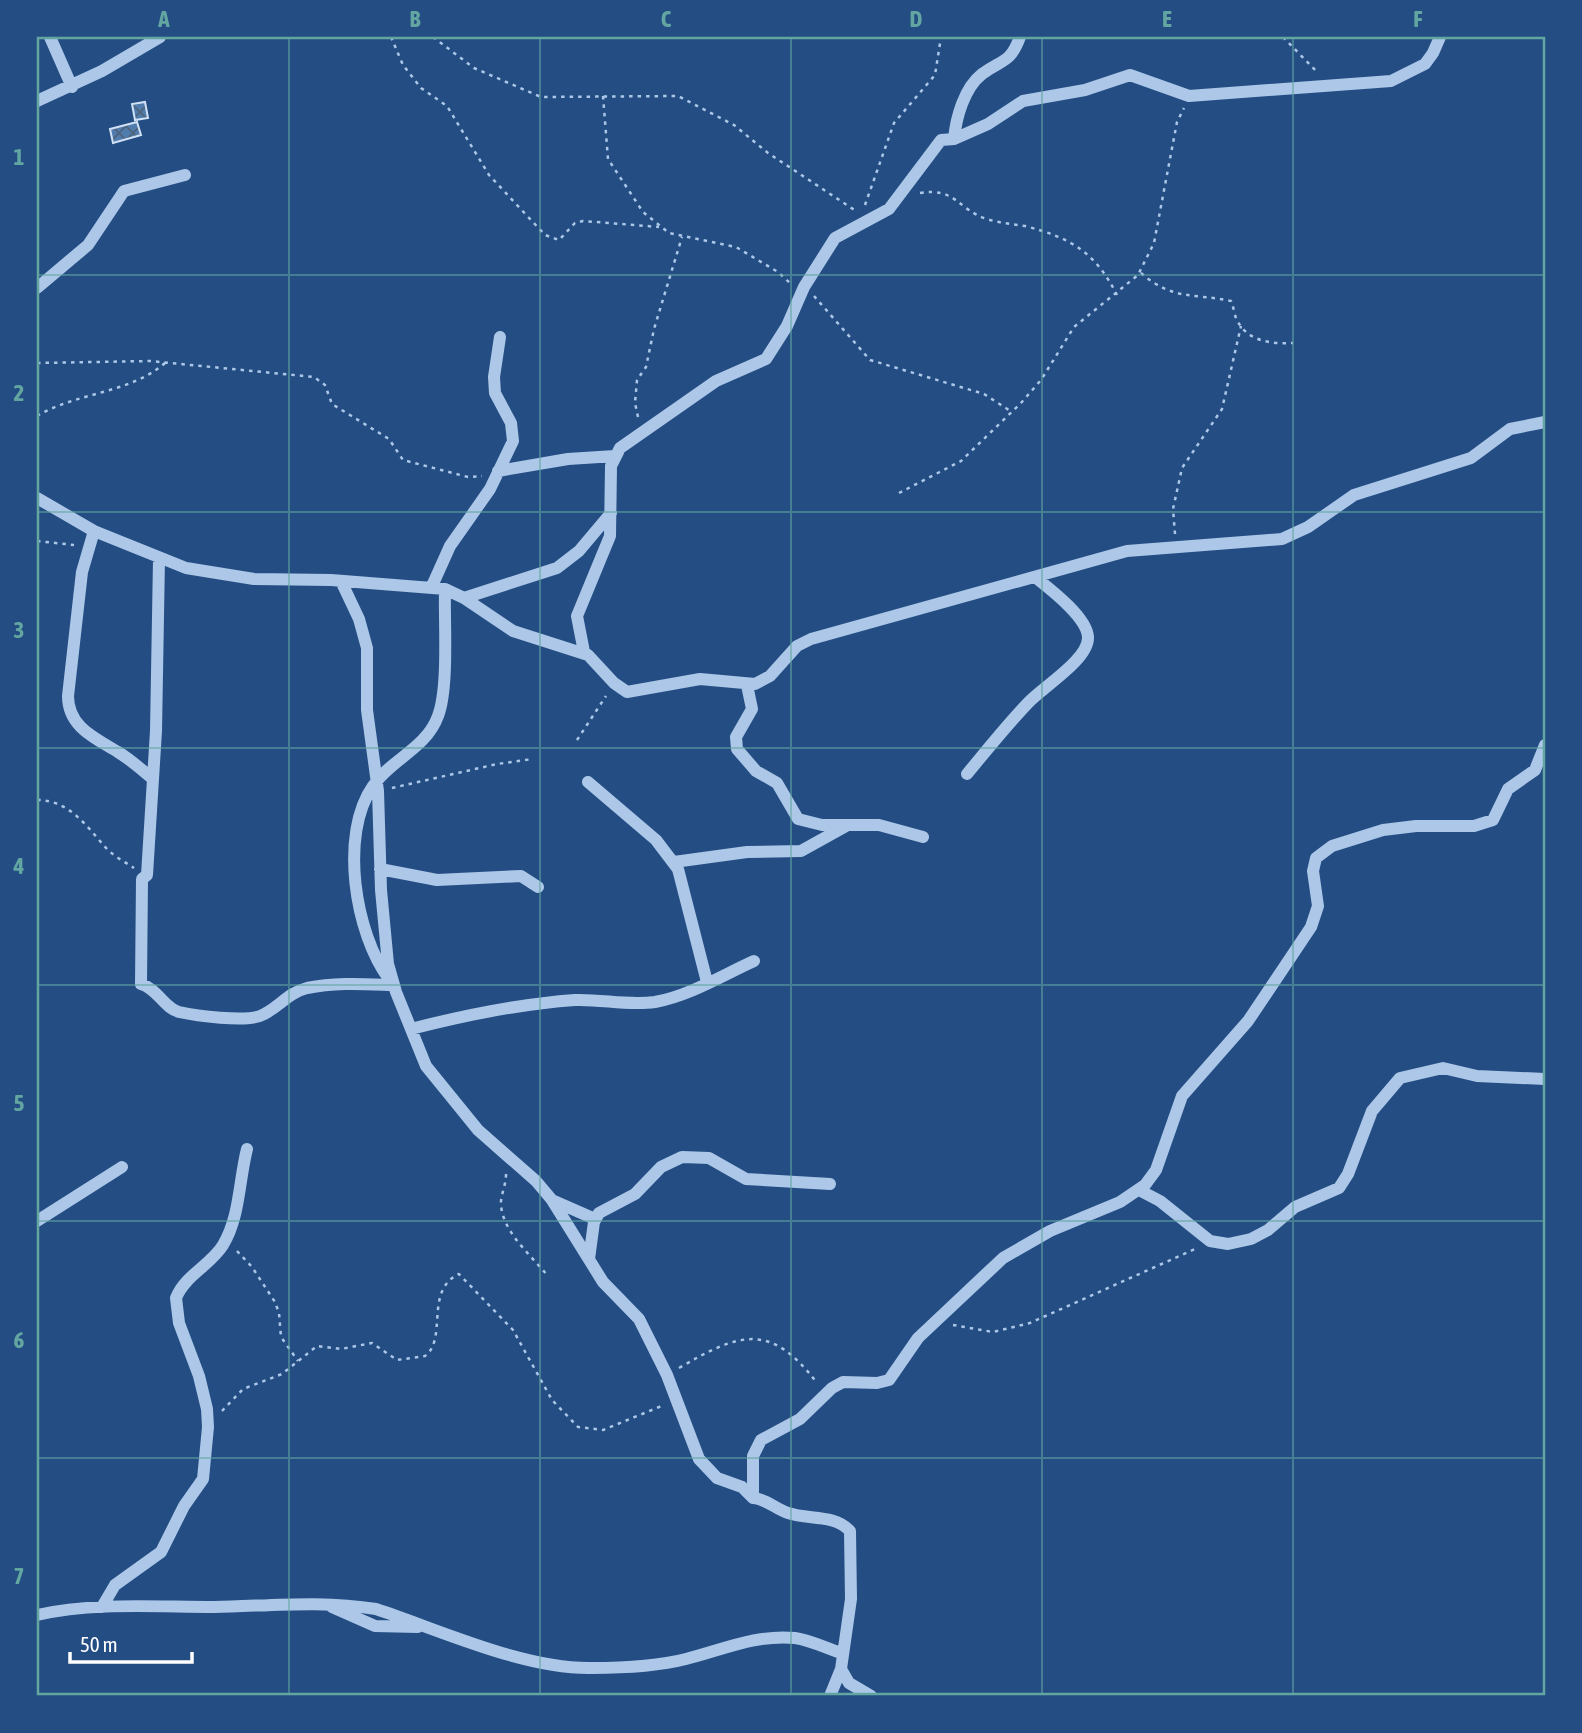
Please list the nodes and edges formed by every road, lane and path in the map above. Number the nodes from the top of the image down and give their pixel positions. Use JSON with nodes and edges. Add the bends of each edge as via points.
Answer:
{"nodes":[{"id":1,"x":50,"y":37,"type":"edge"},
{"id":2,"x":160,"y":37,"type":"edge"},
{"id":3,"x":391,"y":37,"type":"edge"},
{"id":4,"x":433,"y":37,"type":"edge"},
{"id":5,"x":941,"y":37,"type":"edge"},
{"id":6,"x":1020,"y":37,"type":"edge"},
{"id":7,"x":1283,"y":37,"type":"edge"},
{"id":8,"x":1440,"y":37,"type":"edge"},
{"id":9,"x":1327,"y":86,"type":"junction"},
{"id":10,"x":72,"y":87,"type":"junction"},
{"id":11,"x":603,"y":96,"type":"junction"},
{"id":12,"x":1189,"y":96,"type":"junction"},
{"id":13,"x":37,"y":101,"type":"edge"},
{"id":14,"x":954,"y":139,"type":"junction"},
{"id":15,"x":185,"y":175,"type":"dead end"},
{"id":16,"x":901,"y":196,"type":"junction"},
{"id":17,"x":659,"y":227,"type":"junction"},
{"id":18,"x":682,"y":237,"type":"junction"},
{"id":19,"x":1140,"y":272,"type":"junction"},
{"id":20,"x":37,"y":288,"type":"edge"},
{"id":21,"x":802,"y":290,"type":"junction"},
{"id":22,"x":1117,"y":295,"type":"junction"},
{"id":23,"x":1241,"y":326,"type":"junction"},
{"id":24,"x":500,"y":337,"type":"dead end"},
{"id":25,"x":1293,"y":343,"type":"dead end"},
{"id":26,"x":37,"y":363,"type":"edge"},
{"id":27,"x":165,"y":363,"type":"junction"},
{"id":28,"x":1012,"y":412,"type":"junction"},
{"id":29,"x":37,"y":416,"type":"edge"},
{"id":30,"x":1545,"y":422,"type":"edge"},
{"id":31,"x":643,"y":429,"type":"junction"},
{"id":32,"x":615,"y":456,"type":"junction"},
{"id":33,"x":498,"y":471,"type":"junction"},
{"id":34,"x":898,"y":493,"type":"dead end"},
{"id":35,"x":37,"y":498,"type":"edge"},
{"id":36,"x":611,"y":513,"type":"junction"},
{"id":37,"x":94,"y":531,"type":"junction"},
{"id":38,"x":37,"y":541,"type":"edge"},
{"id":39,"x":1176,"y":545,"type":"junction"},
{"id":40,"x":91,"y":547,"type":"junction"},
{"id":41,"x":159,"y":559,"type":"junction"},
{"id":42,"x":1035,"y":577,"type":"junction"},
{"id":43,"x":341,"y":580,"type":"junction"},
{"id":44,"x":438,"y":587,"type":"junction"},
{"id":45,"x":464,"y":598,"type":"junction"},
{"id":46,"x":584,"y":652,"type":"junction"},
{"id":47,"x":614,"y":683,"type":"junction"},
{"id":48,"x":747,"y":685,"type":"junction"},
{"id":49,"x":577,"y":740,"type":"dead end"},
{"id":50,"x":1545,"y":745,"type":"edge"},
{"id":51,"x":533,"y":759,"type":"dead end"},
{"id":52,"x":967,"y":774,"type":"dead end"},
{"id":53,"x":153,"y":779,"type":"junction"},
{"id":54,"x":587,"y":782,"type":"dead end"},
{"id":55,"x":378,"y":785,"type":"junction"},
{"id":56,"x":37,"y":800,"type":"edge"},
{"id":57,"x":846,"y":826,"type":"junction"},
{"id":58,"x":923,"y":836,"type":"dead end"},
{"id":59,"x":674,"y":862,"type":"junction"},
{"id":60,"x":380,"y":869,"type":"junction"},
{"id":61,"x":147,"y":875,"type":"junction"},
{"id":62,"x":538,"y":887,"type":"dead end"},
{"id":63,"x":754,"y":961,"type":"dead end"},
{"id":64,"x":707,"y":982,"type":"junction"},
{"id":65,"x":393,"y":985,"type":"junction"},
{"id":66,"x":411,"y":1029,"type":"junction"},
{"id":67,"x":1545,"y":1079,"type":"edge"},
{"id":68,"x":247,"y":1149,"type":"dead end"},
{"id":69,"x":504,"y":1153,"type":"junction"},
{"id":70,"x":122,"y":1167,"type":"dead end"},
{"id":71,"x":830,"y":1184,"type":"dead end"},
{"id":72,"x":1139,"y":1190,"type":"junction"},
{"id":73,"x":552,"y":1200,"type":"junction"},
{"id":74,"x":595,"y":1219,"type":"junction"},
{"id":75,"x":37,"y":1221,"type":"edge"},
{"id":76,"x":1210,"y":1241,"type":"junction"},
{"id":77,"x":224,"y":1243,"type":"junction"},
{"id":78,"x":589,"y":1259,"type":"junction"},
{"id":79,"x":547,"y":1275,"type":"dead end"},
{"id":80,"x":931,"y":1327,"type":"junction"},
{"id":81,"x":298,"y":1361,"type":"junction"},
{"id":82,"x":667,"y":1375,"type":"junction"},
{"id":83,"x":825,"y":1394,"type":"junction"},
{"id":84,"x":676,"y":1399,"type":"junction"},
{"id":85,"x":208,"y":1427,"type":"junction"},
{"id":86,"x":753,"y":1498,"type":"junction"},
{"id":87,"x":102,"y":1607,"type":"junction"},
{"id":88,"x":37,"y":1615,"type":"edge"},
{"id":89,"x":841,"y":1653,"type":"junction"},
{"id":90,"x":841,"y":1670,"type":"junction"},
{"id":91,"x":830,"y":1696,"type":"edge"},
{"id":92,"x":871,"y":1696,"type":"edge"}],
"edges":[{"from":1,"to":10,"type":"street"},
{"from":2,"to":10,"type":"street"},
{"from":3,"to":17,"type":"path","via":[[413,79],[447,106],[489,175],[545,235],[559,240],[583,221]]},
{"from":4,"to":11,"type":"path","via":[[474,68],[522,90],[555,98]]},
{"from":5,"to":11,"type":"path","via":[[935,75],[894,123],[862,215],[817,188],[734,125],[678,96]]},
{"from":6,"to":14,"type":"street","via":[[1008,60],[981,75],[968,93]]},
{"from":7,"to":9,"type":"path"},
{"from":8,"to":9,"type":"street","via":[[1433,53],[1410,73],[1391,81]]},
{"from":9,"to":12,"type":"street"},
{"from":10,"to":13,"type":"street"},
{"from":11,"to":17,"type":"path","via":[[608,159],[638,205]]},
{"from":12,"to":14,"type":"street","via":[[1130,75],[1085,90],[1023,101]]},
{"from":12,"to":19,"type":"path","via":[[1177,122],[1154,243]]},
{"from":14,"to":16,"type":"street","via":[[941,140]]},
{"from":15,"to":20,"type":"street","via":[[124,191],[88,245]]},
{"from":16,"to":21,"type":"street","via":[[885,212],[835,238]]},
{"from":16,"to":22,"type":"path","via":[[944,191],[989,220],[1067,240],[1096,261]]},
{"from":17,"to":18,"type":"path"},
{"from":18,"to":21,"type":"path","via":[[736,247]]},
{"from":18,"to":31,"type":"path","via":[[646,367],[637,380],[635,403]]},
{"from":19,"to":22,"type":"path"},
{"from":19,"to":23,"type":"path","via":[[1174,294],[1231,301]]},
{"from":21,"to":28,"type":"path","via":[[833,315],[870,360],[984,394]]},
{"from":21,"to":31,"type":"street","via":[[766,359],[716,381]]},
{"from":22,"to":28,"type":"path","via":[[1074,327],[1041,380]]},
{"from":23,"to":25,"type":"path","via":[[1264,342]]},
{"from":23,"to":39,"type":"path","via":[[1222,409],[1182,468],[1173,509]]},
{"from":24,"to":33,"type":"street","via":[[495,393],[513,437]]},
{"from":26,"to":27,"type":"path","via":[[95,359]]},
{"from":27,"to":29,"type":"path","via":[[142,379],[65,402]]},
{"from":27,"to":33,"type":"path","via":[[317,377],[332,404],[389,439],[403,460],[471,477]]},
{"from":28,"to":34,"type":"path","via":[[961,461]]},
{"from":30,"to":39,"type":"street","via":[[1510,429],[1471,458],[1354,495],[1282,539]]},
{"from":31,"to":32,"type":"street"},
{"from":32,"to":33,"type":"street"},
{"from":32,"to":36,"type":"street"},
{"from":33,"to":44,"type":"street","via":[[478,509],[450,546]]},
{"from":35,"to":37,"type":"street"},
{"from":36,"to":45,"type":"street","via":[[579,551],[557,568]]},
{"from":36,"to":46,"type":"street","via":[[608,544],[576,616]]},
{"from":37,"to":40,"type":"street"},
{"from":37,"to":41,"type":"street"},
{"from":38,"to":40,"type":"path"},
{"from":39,"to":42,"type":"street","via":[[1127,551]]},
{"from":40,"to":53,"type":"street","via":[[79,596],[69,709],[85,732]]},
{"from":41,"to":43,"type":"street","via":[[223,576]]},
{"from":41,"to":53,"type":"street"},
{"from":42,"to":48,"type":"street","via":[[811,639],[797,646],[770,677]]},
{"from":42,"to":52,"type":"street","via":[[1084,626],[1086,645]]},
{"from":43,"to":44,"type":"street"},
{"from":43,"to":55,"type":"street","via":[[367,648],[368,710]]},
{"from":44,"to":45,"type":"street"},
{"from":44,"to":55,"type":"street","via":[[438,716],[422,741]]},
{"from":45,"to":46,"type":"street","via":[[513,631]]},
{"from":46,"to":47,"type":"street"},
{"from":47,"to":48,"type":"street","via":[[635,692],[701,679]]},
{"from":47,"to":49,"type":"path"},
{"from":48,"to":57,"type":"street","via":[[752,709],[735,741],[739,752],[756,771],[777,783],[798,820]]},
{"from":50,"to":72,"type":"street","via":[[1535,770],[1508,789],[1493,821],[1383,830],[1332,846],[1316,858],[1313,871],[1318,906],[1311,927],[1248,1021],[1182,1096],[1156,1170]]},
{"from":51,"to":55,"type":"path"},
{"from":53,"to":61,"type":"street"},
{"from":54,"to":59,"type":"street","via":[[646,831]]},
{"from":55,"to":60,"type":"street"},
{"from":55,"to":65,"type":"street","via":[[362,806],[356,830],[358,907],[365,934]]},
{"from":56,"to":61,"type":"path","via":[[54,802],[76,815],[115,856]]},
{"from":57,"to":58,"type":"street","via":[[879,825]]},
{"from":57,"to":59,"type":"street","via":[[801,851],[747,852]]},
{"from":59,"to":64,"type":"street"},
{"from":60,"to":62,"type":"street","via":[[437,880],[522,876]]},
{"from":60,"to":65,"type":"street"},
{"from":61,"to":65,"type":"street","via":[[142,879],[140,979],[175,1011],[250,1017],[304,989],[346,983]]},
{"from":63,"to":64,"type":"street"},
{"from":64,"to":66,"type":"street","via":[[657,1001],[537,1004]]},
{"from":65,"to":66,"type":"street"},
{"from":66,"to":69,"type":"street","via":[[434,1080]]},
{"from":67,"to":76,"type":"street","via":[[1477,1076],[1443,1068],[1404,1076],[1372,1111],[1339,1188],[1295,1207],[1251,1240]]},
{"from":68,"to":77,"type":"street"},
{"from":69,"to":73,"type":"street"},
{"from":69,"to":79,"type":"path","via":[[503,1211],[515,1238]]},
{"from":70,"to":75,"type":"street"},
{"from":71,"to":74,"type":"street","via":[[746,1179],[709,1158],[688,1156],[660,1167],[635,1194]]},
{"from":72,"to":76,"type":"street"},
{"from":72,"to":80,"type":"street","via":[[1003,1258]]},
{"from":73,"to":74,"type":"street"},
{"from":73,"to":78,"type":"street"},
{"from":74,"to":78,"type":"street"},
{"from":76,"to":80,"type":"path","via":[[1030,1323],[993,1332],[945,1322]]},
{"from":77,"to":81,"type":"path","via":[[244,1256],[265,1286],[279,1313],[281,1337]]},
{"from":77,"to":85,"type":"street","via":[[176,1298],[179,1322],[202,1387]]},
{"from":78,"to":82,"type":"street","via":[[603,1282],[639,1319]]},
{"from":80,"to":83,"type":"street","via":[[889,1380],[845,1381]]},
{"from":81,"to":84,"type":"path","via":[[317,1346],[341,1349],[365,1343],[379,1346],[397,1360],[425,1356],[433,1345],[435,1310],[442,1293],[459,1274],[513,1330],[552,1401],[578,1427],[603,1430]]},
{"from":81,"to":85,"type":"path","via":[[282,1374],[243,1389]]},
{"from":82,"to":83,"type":"path","via":[[730,1341],[773,1342],[801,1363]]},
{"from":82,"to":84,"type":"street"},
{"from":83,"to":86,"type":"street","via":[[800,1419],[758,1443]]},
{"from":84,"to":86,"type":"street","via":[[699,1459],[717,1478],[742,1487]]},
{"from":85,"to":87,"type":"street","via":[[203,1479],[184,1506],[167,1545],[146,1566],[115,1585]]},
{"from":86,"to":89,"type":"street","via":[[787,1513],[839,1522],[850,1531],[851,1599]]},
{"from":87,"to":88,"type":"street"},
{"from":87,"to":89,"type":"street","via":[[318,1603],[376,1609],[531,1661],[587,1668],[683,1660],[746,1641],[776,1638],[797,1638]]},
{"from":89,"to":90,"type":"street"},
{"from":90,"to":91,"type":"street"},
{"from":90,"to":92,"type":"street","via":[[849,1683]]}]}
